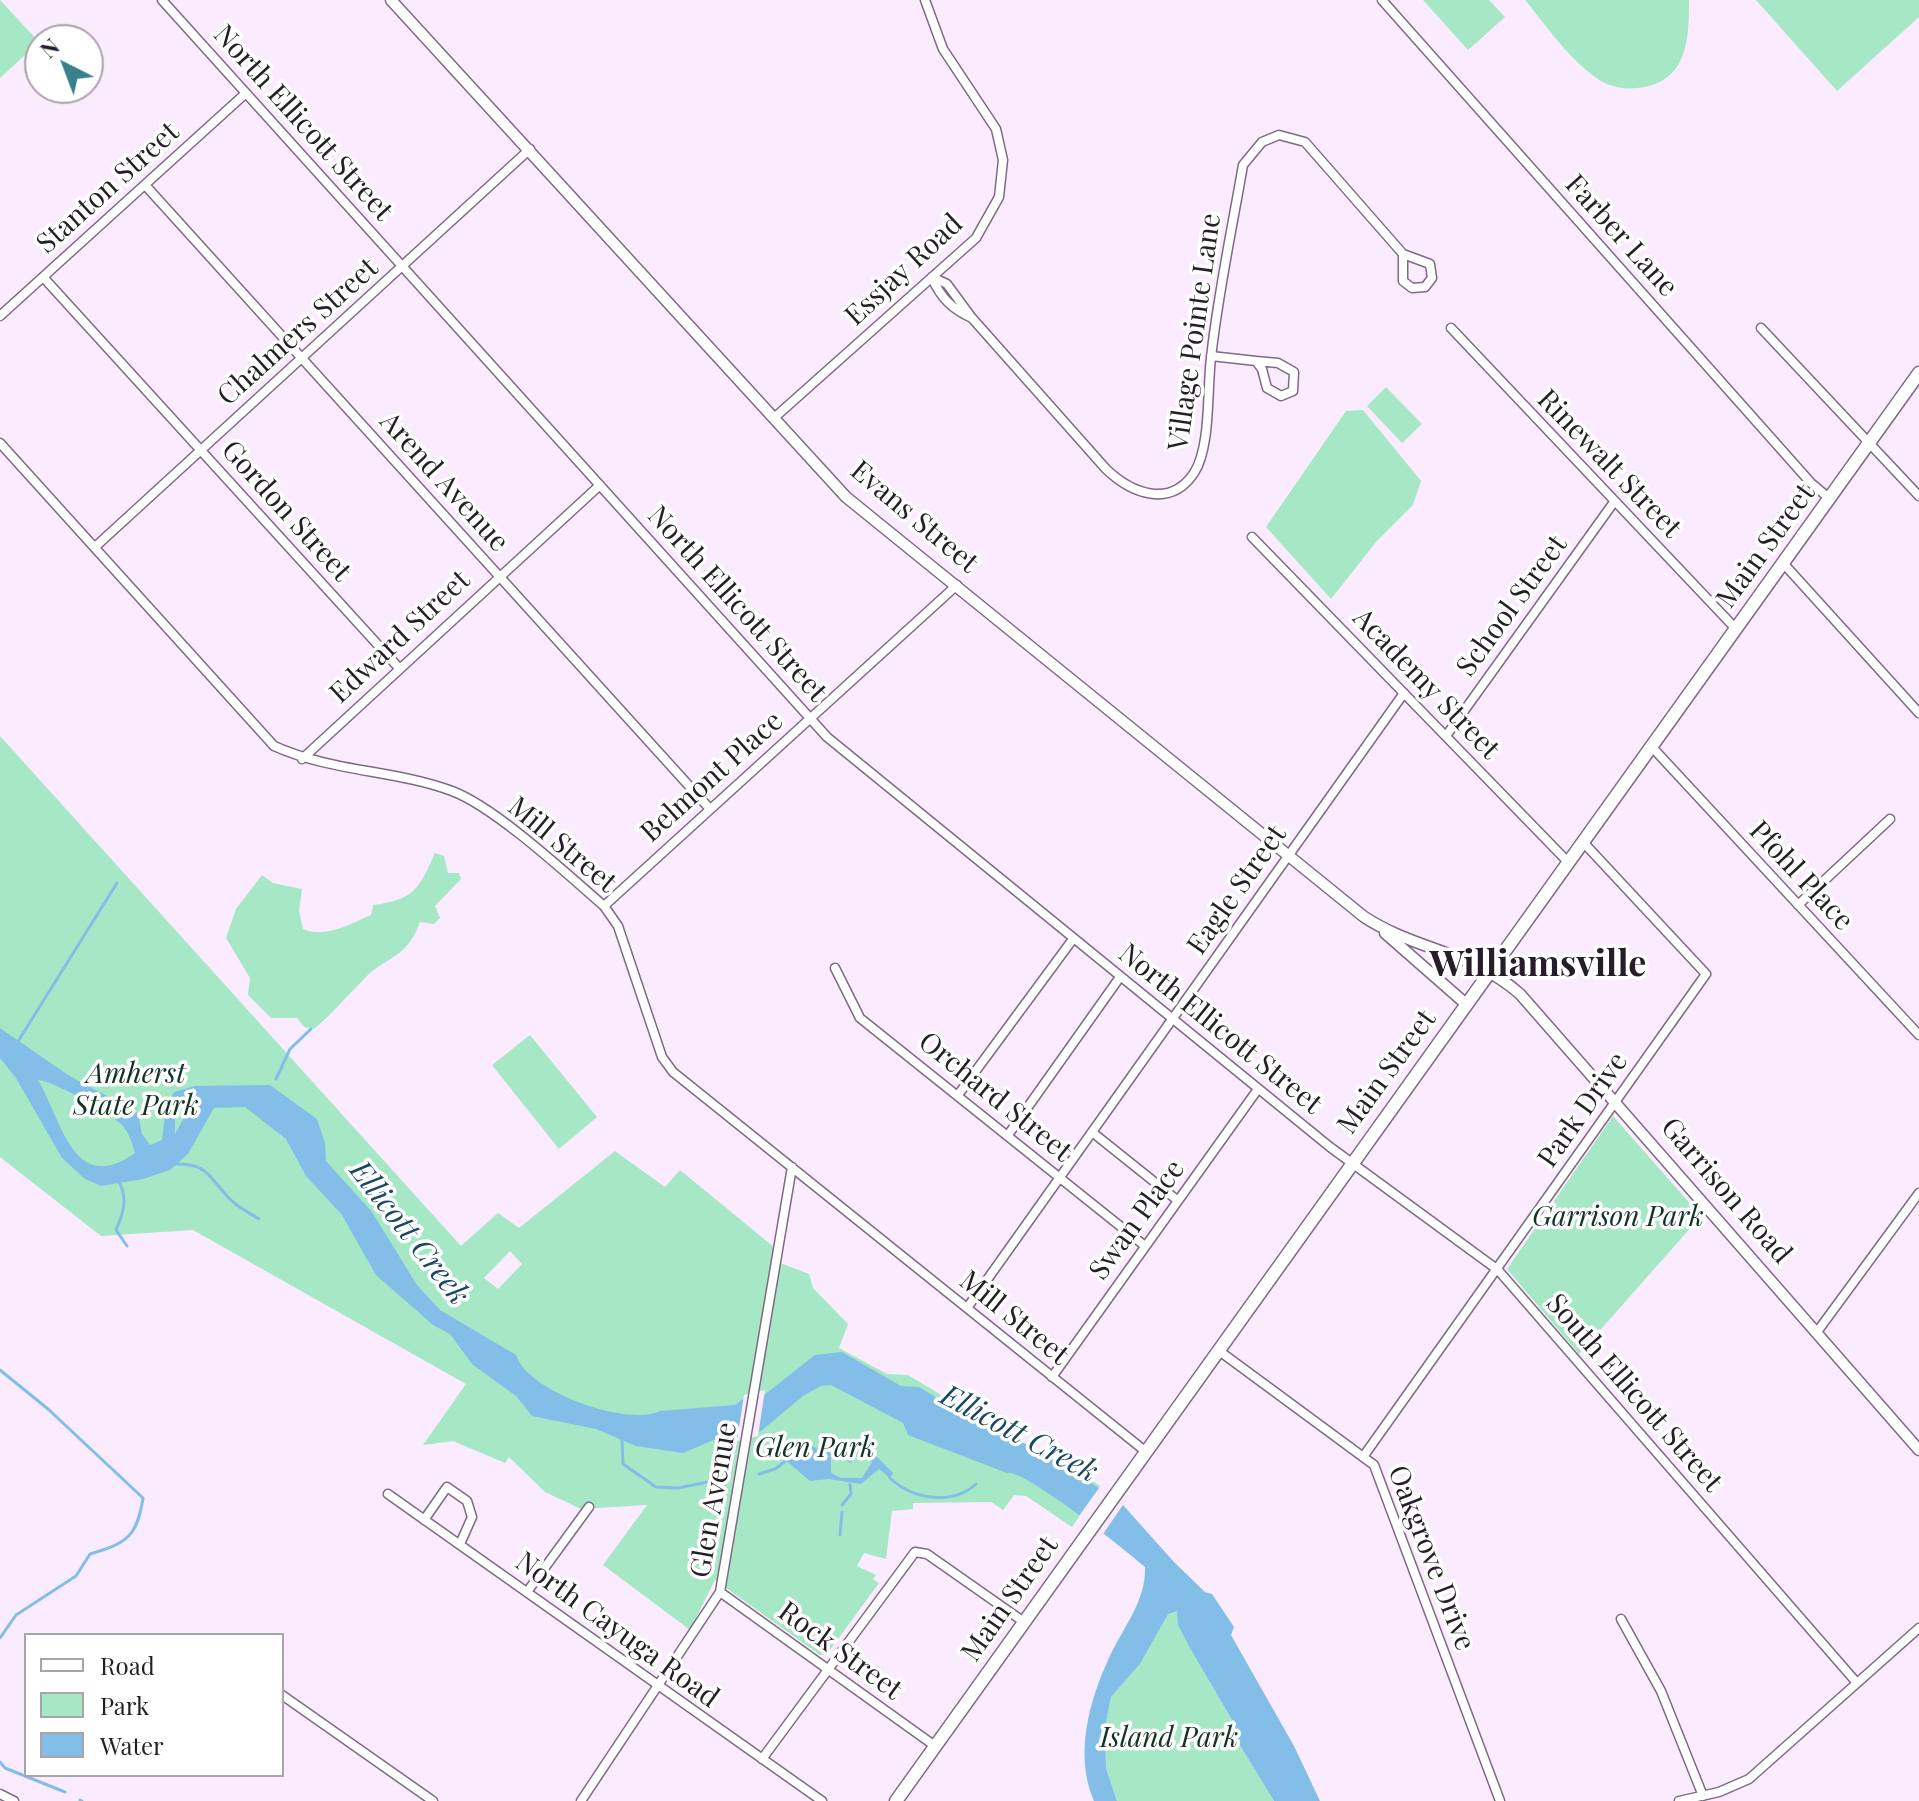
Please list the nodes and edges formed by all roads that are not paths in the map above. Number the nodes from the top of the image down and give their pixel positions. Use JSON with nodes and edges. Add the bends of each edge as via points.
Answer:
{"nodes":[{"id":1,"x":162,"y":0,"type":"edge"},
{"id":2,"x":391,"y":0,"type":"edge"},
{"id":3,"x":925,"y":0,"type":"edge"},
{"id":4,"x":1382,"y":0,"type":"edge"},
{"id":5,"x":246,"y":93,"type":"junction"},
{"id":6,"x":530,"y":149,"type":"junction"},
{"id":7,"x":145,"y":185,"type":"junction"},
{"id":8,"x":1403,"y":254,"type":"junction"},
{"id":9,"x":403,"y":267,"type":"junction"},
{"id":10,"x":43,"y":277,"type":"junction"},
{"id":11,"x":932,"y":277,"type":"junction"},
{"id":12,"x":0,"y":316,"type":"edge"},
{"id":13,"x":1451,"y":328,"type":"dead end"},
{"id":14,"x":1761,"y":328,"type":"dead end"},
{"id":15,"x":1211,"y":356,"type":"junction"},
{"id":16,"x":302,"y":358,"type":"junction"},
{"id":17,"x":1256,"y":361,"type":"junction"},
{"id":18,"x":1919,"y":373,"type":"edge"},
{"id":19,"x":774,"y":418,"type":"junction"},
{"id":20,"x":1869,"y":442,"type":"junction"},
{"id":21,"x":0,"y":443,"type":"edge"},
{"id":22,"x":201,"y":450,"type":"junction"},
{"id":23,"x":600,"y":485,"type":"junction"},
{"id":24,"x":1919,"y":496,"type":"edge"},
{"id":25,"x":1830,"y":499,"type":"junction"},
{"id":26,"x":1614,"y":502,"type":"junction"},
{"id":27,"x":1252,"y":537,"type":"dead end"},
{"id":28,"x":95,"y":547,"type":"junction"},
{"id":29,"x":1783,"y":563,"type":"junction"},
{"id":30,"x":499,"y":576,"type":"junction"},
{"id":31,"x":957,"y":585,"type":"junction"},
{"id":32,"x":1736,"y":629,"type":"junction"},
{"id":33,"x":399,"y":668,"type":"junction"},
{"id":34,"x":1404,"y":693,"type":"junction"},
{"id":35,"x":1919,"y":713,"type":"edge"},
{"id":36,"x":810,"y":718,"type":"junction"},
{"id":37,"x":1446,"y":736,"type":"junction"},
{"id":38,"x":1651,"y":746,"type":"junction"},
{"id":39,"x":302,"y":759,"type":"junction"},
{"id":40,"x":710,"y":809,"type":"junction"},
{"id":41,"x":1890,"y":819,"type":"dead end"},
{"id":42,"x":1583,"y":842,"type":"junction"},
{"id":43,"x":1289,"y":856,"type":"junction"},
{"id":44,"x":1568,"y":862,"type":"junction"},
{"id":45,"x":1798,"y":905,"type":"junction"},
{"id":46,"x":604,"y":906,"type":"junction"},
{"id":47,"x":1381,"y":929,"type":"junction"},
{"id":48,"x":1073,"y":939,"type":"junction"},
{"id":49,"x":835,"y":968,"type":"dead end"},
{"id":50,"x":1490,"y":970,"type":"junction"},
{"id":51,"x":1120,"y":977,"type":"junction"},
{"id":52,"x":1466,"y":1004,"type":"junction"},
{"id":53,"x":1172,"y":1019,"type":"junction"},
{"id":54,"x":1919,"y":1035,"type":"edge"},
{"id":55,"x":1258,"y":1089,"type":"junction"},
{"id":56,"x":958,"y":1095,"type":"junction"},
{"id":57,"x":1616,"y":1101,"type":"junction"},
{"id":58,"x":1092,"y":1132,"type":"junction"},
{"id":59,"x":1008,"y":1135,"type":"junction"},
{"id":60,"x":1351,"y":1163,"type":"junction"},
{"id":61,"x":792,"y":1167,"type":"junction"},
{"id":62,"x":1060,"y":1177,"type":"junction"},
{"id":63,"x":1919,"y":1193,"type":"edge"},
{"id":64,"x":1177,"y":1200,"type":"junction"},
{"id":65,"x":1145,"y":1246,"type":"junction"},
{"id":66,"x":1498,"y":1270,"type":"junction"},
{"id":67,"x":967,"y":1308,"type":"junction"},
{"id":68,"x":1817,"y":1332,"type":"junction"},
{"id":69,"x":1218,"y":1350,"type":"junction"},
{"id":70,"x":1052,"y":1377,"type":"junction"},
{"id":71,"x":1919,"y":1450,"type":"edge"},
{"id":72,"x":1145,"y":1451,"type":"junction"},
{"id":73,"x":1363,"y":1457,"type":"junction"},
{"id":74,"x":388,"y":1494,"type":"dead end"},
{"id":75,"x":589,"y":1507,"type":"dead end"},
{"id":76,"x":424,"y":1520,"type":"junction"},
{"id":77,"x":460,"y":1544,"type":"junction"},
{"id":78,"x":527,"y":1592,"type":"junction"},
{"id":79,"x":720,"y":1592,"type":"junction"},
{"id":80,"x":1621,"y":1619,"type":"dead end"},
{"id":81,"x":1024,"y":1622,"type":"junction"},
{"id":82,"x":1919,"y":1628,"type":"edge"},
{"id":83,"x":828,"y":1670,"type":"junction"},
{"id":84,"x":1857,"y":1683,"type":"junction"},
{"id":85,"x":659,"y":1686,"type":"junction"},
{"id":86,"x":284,"y":1696,"type":"edge"},
{"id":87,"x":935,"y":1746,"type":"junction"},
{"id":88,"x":762,"y":1759,"type":"junction"},
{"id":89,"x":0,"y":1794,"type":"edge"},
{"id":90,"x":1703,"y":1796,"type":"junction"},
{"id":91,"x":14,"y":1801,"type":"edge"},
{"id":92,"x":433,"y":1801,"type":"edge"},
{"id":93,"x":581,"y":1801,"type":"edge"},
{"id":94,"x":822,"y":1801,"type":"edge"},
{"id":95,"x":896,"y":1801,"type":"edge"},
{"id":96,"x":1500,"y":1801,"type":"edge"},
{"id":97,"x":1679,"y":1801,"type":"edge"}],
"edges":[{"from":1,"to":5,"type":"street","name":"North Ellicott Street"},
{"from":2,"to":6,"type":"street","name":"Evans Street"},
{"from":3,"to":11,"type":"street","name":"Essjay Road","via":[[943,49],[996,129],[1003,172],[989,221]]},
{"from":4,"to":25,"type":"street","name":"Farber Lane"},
{"from":5,"to":7,"type":"street","name":"Stanton Street"},
{"from":5,"to":9,"type":"street","name":"North Ellicott Street"},
{"from":6,"to":9,"type":"street","name":"Chalmers Street"},
{"from":6,"to":19,"type":"street","name":"Evans Street"},
{"from":7,"to":10,"type":"street","name":"Stanton Street"},
{"from":7,"to":16,"type":"street","name":"Arend Avenue"},
{"from":8,"to":8,"type":"street","name":"Village Pointe Lane","via":[[1403,281],[1412,288],[1425,287],[1432,278],[1430,264]]},
{"from":8,"to":15,"type":"street","name":"Village Pointe Lane","via":[[1305,142],[1289,135],[1270,137],[1243,165]]},
{"from":9,"to":16,"type":"street","name":"Chalmers Street"},
{"from":9,"to":23,"type":"street","name":"North Ellicott Street"},
{"from":10,"to":12,"type":"street","name":"Stanton Street"},
{"from":10,"to":22,"type":"street","name":"Gordon Street"},
{"from":11,"to":15,"type":"street","name":"Village Pointe Lane","via":[[947,284],[1130,490],[1148,495],[1171,491],[1197,469]]},
{"from":11,"to":19,"type":"street","name":"Essjay Road"},
{"from":13,"to":26,"type":"street","name":"Rinewalt Street"},
{"from":14,"to":20,"type":"street"},
{"from":15,"to":17,"type":"street"},
{"from":16,"to":22,"type":"street","name":"Chalmers Street"},
{"from":16,"to":30,"type":"street","name":"Arend Avenue"},
{"from":17,"to":17,"type":"street","via":[[1267,388],[1281,396],[1293,391],[1294,372],[1278,363]]},
{"from":18,"to":20,"type":"main road","name":"Main Street"},
{"from":19,"to":31,"type":"street","name":"Evans Street","via":[[846,497]]},
{"from":20,"to":24,"type":"street"},
{"from":20,"to":25,"type":"main road","name":"Main Street"},
{"from":21,"to":28,"type":"street","name":"Mill Street"},
{"from":22,"to":28,"type":"street","name":"Chalmers Street"},
{"from":22,"to":33,"type":"street","name":"Gordon Street"},
{"from":23,"to":30,"type":"street","name":"Edward Street"},
{"from":23,"to":36,"type":"street","name":"North Ellicott Street"},
{"from":25,"to":29,"type":"main road","name":"Main Street"},
{"from":26,"to":32,"type":"street","name":"Rinewalt Street"},
{"from":26,"to":37,"type":"street","name":"School Street"},
{"from":27,"to":34,"type":"street","name":"Academy Street"},
{"from":28,"to":39,"type":"street","name":"Mill Street","via":[[274,746]]},
{"from":29,"to":32,"type":"main road","name":"Main Street"},
{"from":29,"to":35,"type":"street"},
{"from":30,"to":33,"type":"street","name":"Edward Street"},
{"from":30,"to":40,"type":"street","name":"Arend Avenue"},
{"from":31,"to":36,"type":"street","name":"Belmont Place"},
{"from":31,"to":43,"type":"street","name":"Evans Street"},
{"from":32,"to":38,"type":"main road","name":"Main Street"},
{"from":33,"to":39,"type":"street","name":"Edward Street"},
{"from":34,"to":37,"type":"street","name":"Academy Street"},
{"from":34,"to":43,"type":"street","name":"Eagle Street"},
{"from":36,"to":40,"type":"street","name":"Belmont Place"},
{"from":36,"to":48,"type":"street","name":"North Ellicott Street"},
{"from":37,"to":44,"type":"street","name":"Academy Street"},
{"from":38,"to":42,"type":"main road","name":"Main Street"},
{"from":38,"to":45,"type":"street","name":"Pfohl Place"},
{"from":39,"to":46,"type":"street","name":"Mill Street","via":[[451,790],[488,812]]},
{"from":40,"to":46,"type":"street","name":"Belmont Place"},
{"from":41,"to":45,"type":"street"},
{"from":42,"to":44,"type":"main road","name":"Main Street"},
{"from":42,"to":57,"type":"street","name":"Park Drive","via":[[1706,974]]},
{"from":43,"to":47,"type":"street","name":"Evans Street"},
{"from":43,"to":53,"type":"street","name":"Eagle Street"},
{"from":44,"to":50,"type":"main road","name":"Main Street"},
{"from":45,"to":54,"type":"street","name":"Pfohl Place"},
{"from":46,"to":61,"type":"street","name":"Mill Street","via":[[618,926],[662,1057],[673,1072]]},
{"from":47,"to":50,"type":"street","name":"Evans Street"},
{"from":47,"to":52,"type":"street"},
{"from":48,"to":51,"type":"street","name":"North Ellicott Street"},
{"from":48,"to":56,"type":"street"},
{"from":49,"to":56,"type":"street","name":"Orchard Street","via":[[860,1018]]},
{"from":50,"to":52,"type":"main road","name":"Main Street"},
{"from":50,"to":57,"type":"street","name":"Garrison Road","via":[[1541,1014]]},
{"from":51,"to":53,"type":"street","name":"North Ellicott Street"},
{"from":51,"to":59,"type":"street"},
{"from":52,"to":60,"type":"main road","name":"Main Street"},
{"from":53,"to":55,"type":"street","name":"North Ellicott Street"},
{"from":53,"to":58,"type":"street","name":"Eagle Street"},
{"from":55,"to":60,"type":"street","name":"North Ellicott Street"},
{"from":55,"to":64,"type":"street","name":"Swan Place"},
{"from":56,"to":59,"type":"street","name":"Orchard Street"},
{"from":57,"to":66,"type":"street","name":"Park Drive"},
{"from":57,"to":68,"type":"street","name":"Garrison Road"},
{"from":58,"to":62,"type":"street","name":"Eagle Street"},
{"from":58,"to":64,"type":"street"},
{"from":59,"to":62,"type":"street","name":"Orchard Street"},
{"from":60,"to":66,"type":"street","name":"South Ellicott Street"},
{"from":60,"to":69,"type":"main road","name":"Main Street"},
{"from":61,"to":67,"type":"street","name":"Mill Street"},
{"from":61,"to":79,"type":"street","name":"Glen Avenue"},
{"from":62,"to":65,"type":"street","name":"Orchard Street"},
{"from":62,"to":67,"type":"street","name":"Eagle Street"},
{"from":63,"to":68,"type":"street"},
{"from":64,"to":65,"type":"street","name":"Swan Place"},
{"from":65,"to":70,"type":"street","name":"Swan Place"},
{"from":66,"to":73,"type":"street","name":"Park Drive"},
{"from":66,"to":84,"type":"street","name":"South Ellicott Street"},
{"from":67,"to":70,"type":"street","name":"Mill Street"},
{"from":68,"to":71,"type":"street","name":"Garrison Road"},
{"from":69,"to":72,"type":"main road","name":"Main Street"},
{"from":69,"to":73,"type":"street","name":"Oakgrove Drive"},
{"from":70,"to":72,"type":"street","name":"Mill Street"},
{"from":72,"to":81,"type":"main road","name":"Main Street"},
{"from":73,"to":96,"type":"street","name":"Oakgrove Drive","via":[[1374,1465]]},
{"from":74,"to":76,"type":"street","name":"North Cayuga Road"},
{"from":75,"to":78,"type":"street"},
{"from":76,"to":77,"type":"street","name":"North Cayuga Road"},
{"from":76,"to":77,"type":"street","via":[[447,1487],[467,1501],[472,1517]]},
{"from":77,"to":78,"type":"street","name":"North Cayuga Road"},
{"from":78,"to":85,"type":"street","name":"North Cayuga Road"},
{"from":79,"to":83,"type":"street","name":"Rock Street"},
{"from":79,"to":85,"type":"street","name":"Glen Avenue"},
{"from":80,"to":90,"type":"street","via":[[1661,1691]]},
{"from":81,"to":83,"type":"street","via":[[927,1554],[912,1554]]},
{"from":81,"to":87,"type":"main road","name":"Main Street"},
{"from":82,"to":84,"type":"street"},
{"from":83,"to":87,"type":"street","name":"Rock Street"},
{"from":83,"to":88,"type":"street"},
{"from":84,"to":90,"type":"street","via":[[1749,1779]]},
{"from":85,"to":88,"type":"street","name":"North Cayuga Road"},
{"from":85,"to":93,"type":"street","name":"Glen Avenue"},
{"from":86,"to":92,"type":"street"},
{"from":87,"to":95,"type":"main road","name":"Main Street"},
{"from":88,"to":94,"type":"street","name":"North Cayuga Road"},
{"from":89,"to":91,"type":"street"},
{"from":90,"to":97,"type":"street"}]}
